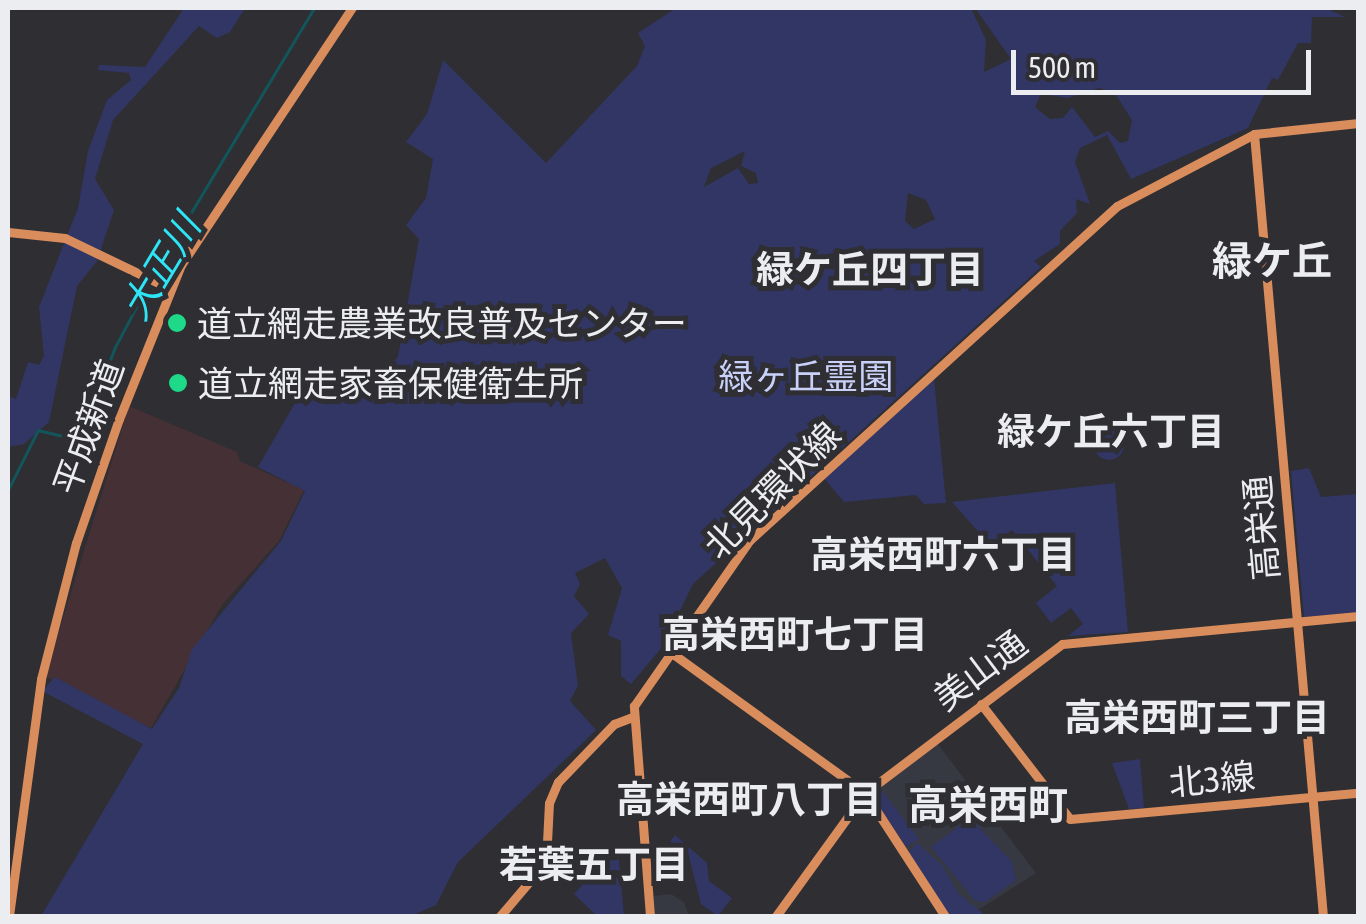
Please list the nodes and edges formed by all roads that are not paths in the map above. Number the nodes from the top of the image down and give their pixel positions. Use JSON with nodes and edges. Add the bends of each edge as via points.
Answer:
{"nodes":[{"id":1,"x":352,"y":8,"type":"edge"},
{"id":2,"x":1358,"y":123,"type":"edge"},
{"id":3,"x":1254,"y":134,"type":"junction"},
{"id":4,"x":8,"y":232,"type":"edge"},
{"id":5,"x":169,"y":288,"type":"junction"},
{"id":6,"x":1358,"y":616,"type":"edge"},
{"id":7,"x":1297,"y":621,"type":"junction"},
{"id":8,"x":668,"y":651,"type":"junction"},
{"id":9,"x":981,"y":704,"type":"junction"},
{"id":10,"x":632,"y":718,"type":"junction"},
{"id":11,"x":865,"y":793,"type":"junction"},
{"id":12,"x":1358,"y":793,"type":"edge"},
{"id":13,"x":1312,"y":797,"type":"junction"},
{"id":14,"x":9,"y":916,"type":"edge"},
{"id":15,"x":500,"y":916,"type":"edge"},
{"id":16,"x":650,"y":916,"type":"edge"},
{"id":17,"x":776,"y":916,"type":"edge"},
{"id":18,"x":945,"y":916,"type":"edge"},
{"id":19,"x":1323,"y":916,"type":"edge"}],
"edges":[{"from":1,"to":5,"type":"street","name":"平成新道","via":[[304,72]]},
{"from":2,"to":3,"type":"street","name":"北見環状線"},
{"from":3,"to":7,"type":"street","name":"高栄通"},
{"from":3,"to":8,"type":"street","name":"北見環状線","via":[[1136,193],[1072,244],[750,540]]},
{"from":4,"to":5,"type":"street","via":[[53,234]]},
{"from":5,"to":14,"type":"street","name":"平成新道","via":[[56,614],[40,679]]},
{"from":6,"to":7,"type":"street","name":"美山通"},
{"from":7,"to":9,"type":"street","name":"美山通","via":[[1071,642]]},
{"from":7,"to":13,"type":"street","name":"高栄通"},
{"from":8,"to":10,"type":"street","name":"北見環状線","via":[[637,697]]},
{"from":8,"to":11,"type":"street"},
{"from":9,"to":11,"type":"street","name":"美山通"},
{"from":9,"to":13,"type":"street","name":"北3線","via":[[1070,819]]},
{"from":10,"to":15,"type":"street","via":[[614,724],[558,782],[549,803],[546,862]]},
{"from":10,"to":16,"type":"street"},
{"from":11,"to":17,"type":"street","name":"美山通"},
{"from":11,"to":18,"type":"street"},
{"from":12,"to":13,"type":"street","name":"北3線"},
{"from":13,"to":19,"type":"street","name":"高栄通"}]}
